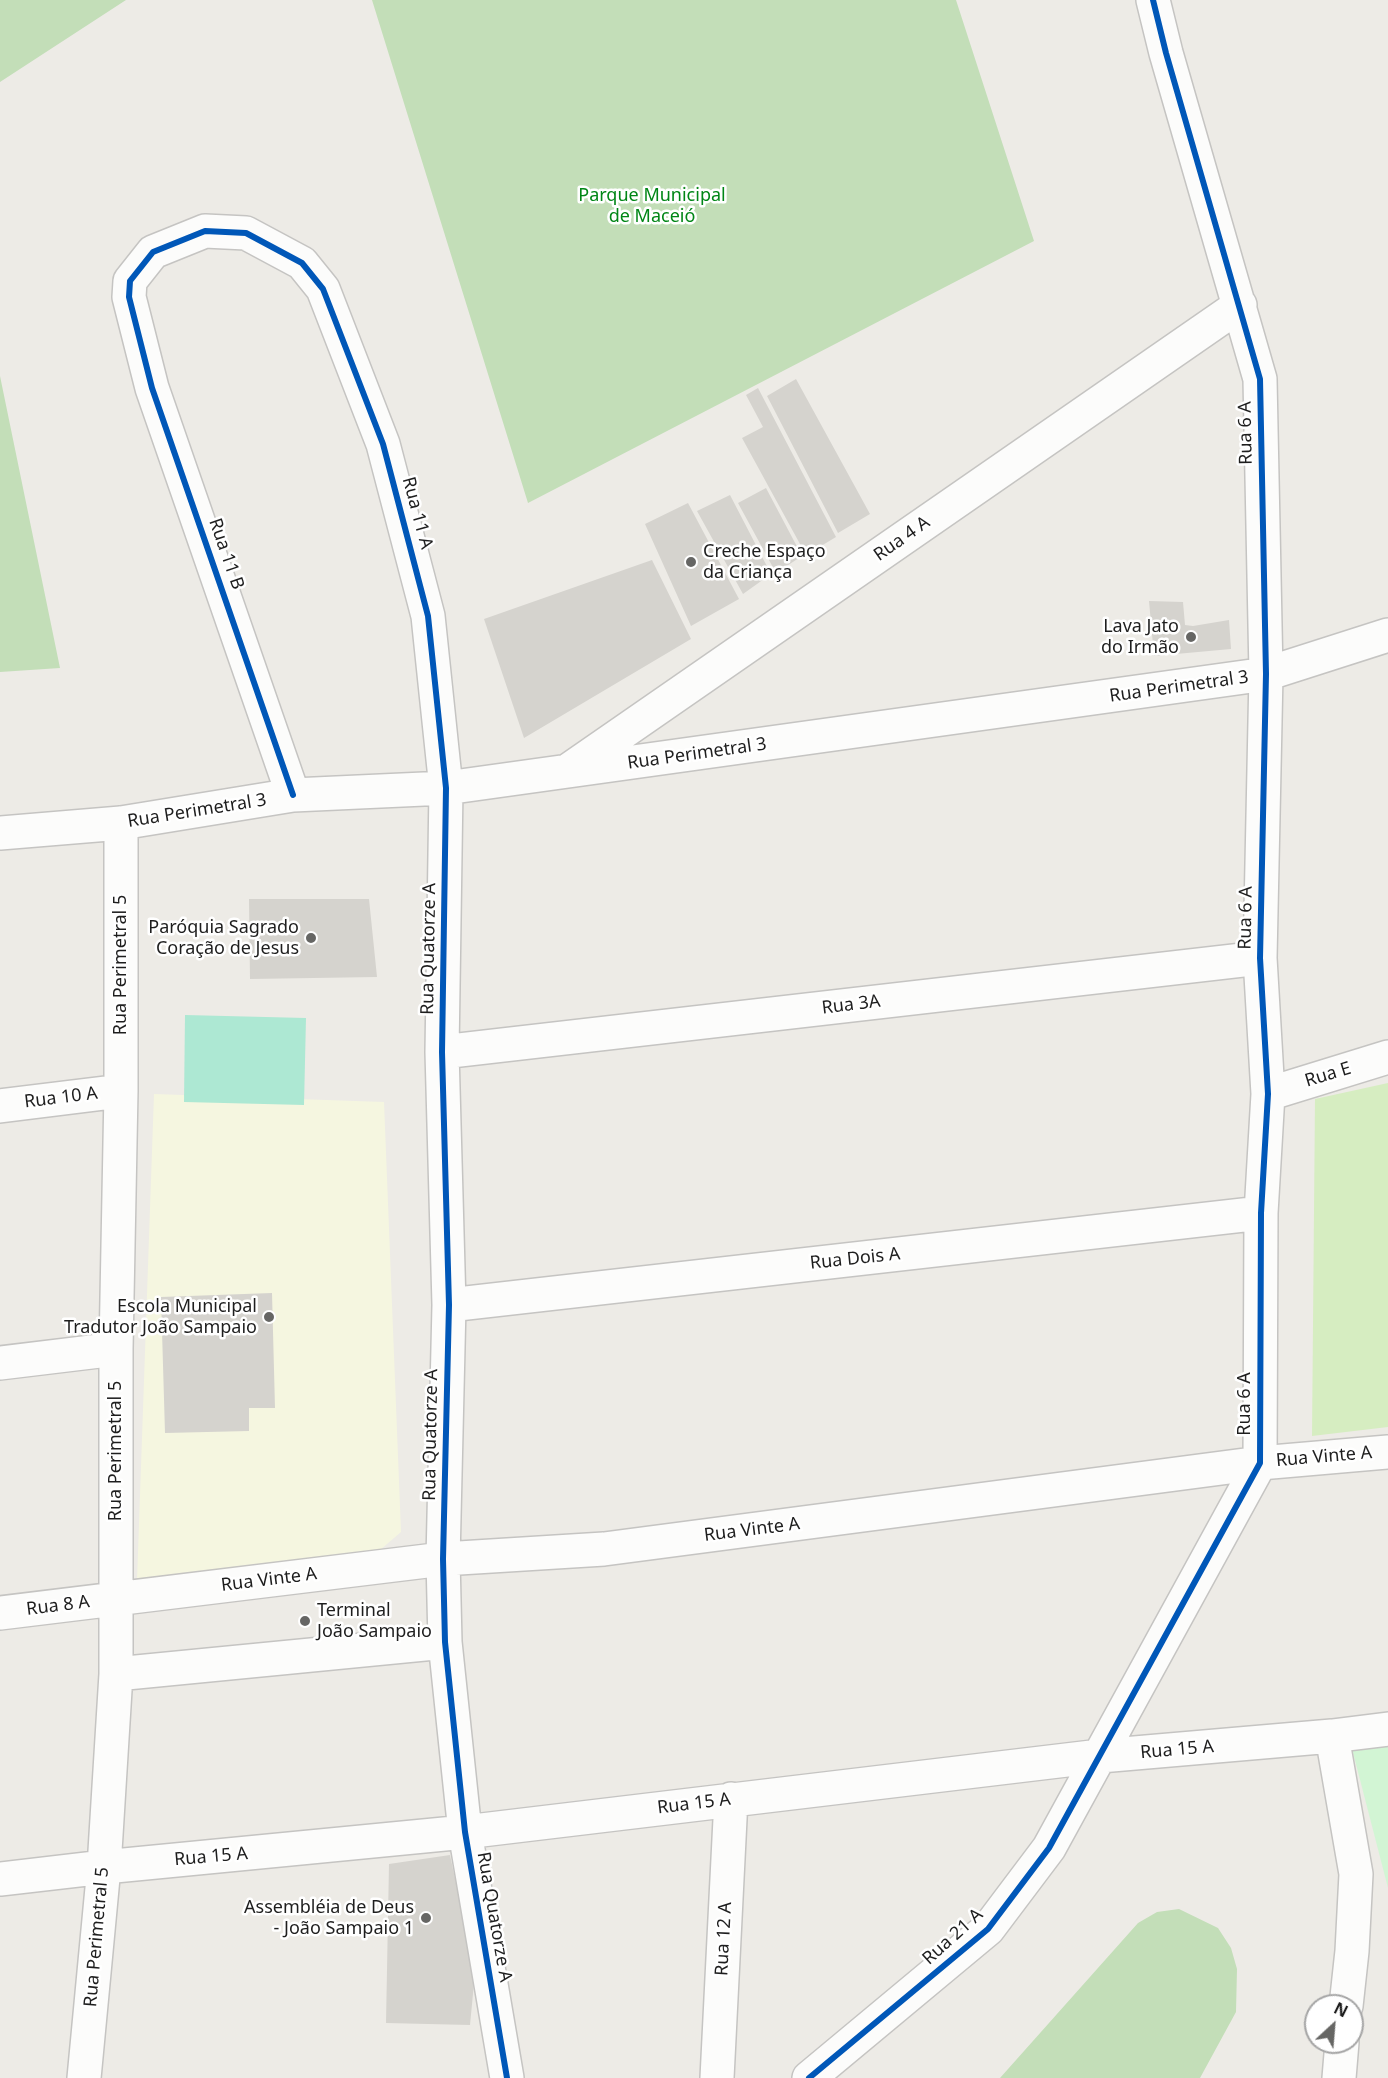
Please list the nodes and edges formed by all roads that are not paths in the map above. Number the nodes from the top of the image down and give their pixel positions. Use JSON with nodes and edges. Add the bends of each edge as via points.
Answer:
{"nodes":[{"id":1,"x":1153,"y":0,"type":"edge"},
{"id":2,"x":302,"y":262,"type":"joint"},
{"id":3,"x":1240,"y":306,"type":"junction"},
{"id":4,"x":1388,"y":635,"type":"edge"},
{"id":5,"x":1266,"y":674,"type":"junction"},
{"id":6,"x":564,"y":773,"type":"junction"},
{"id":7,"x":446,"y":788,"type":"junction"},
{"id":8,"x":293,"y":795,"type":"junction"},
{"id":9,"x":121,"y":823,"type":"junction"},
{"id":10,"x":0,"y":832,"type":"edge"},
{"id":11,"x":1260,"y":958,"type":"junction"},
{"id":12,"x":442,"y":1052,"type":"junction"},
{"id":13,"x":1388,"y":1057,"type":"edge"},
{"id":14,"x":121,"y":1091,"type":"junction"},
{"id":15,"x":1268,"y":1094,"type":"junction"},
{"id":16,"x":0,"y":1106,"type":"edge"},
{"id":17,"x":1261,"y":1213,"type":"junction"},
{"id":18,"x":450,"y":1305,"type":"junction"},
{"id":19,"x":116,"y":1349,"type":"junction"},
{"id":20,"x":0,"y":1363,"type":"edge"},
{"id":21,"x":1388,"y":1452,"type":"edge"},
{"id":22,"x":1260,"y":1463,"type":"junction"},
{"id":23,"x":443,"y":1559,"type":"junction"},
{"id":24,"x":116,"y":1598,"type":"junction"},
{"id":25,"x":0,"y":1613,"type":"edge"},
{"id":26,"x":446,"y":1642,"type":"junction"},
{"id":27,"x":116,"y":1674,"type":"junction"},
{"id":28,"x":1388,"y":1729,"type":"edge"},
{"id":29,"x":1332,"y":1736,"type":"junction"},
{"id":30,"x":1100,"y":1756,"type":"junction"},
{"id":31,"x":731,"y":1799,"type":"junction"},
{"id":32,"x":465,"y":1832,"type":"junction"},
{"id":33,"x":104,"y":1867,"type":"junction"},
{"id":34,"x":0,"y":1879,"type":"edge"},
{"id":35,"x":1347,"y":1994,"type":"edge"},
{"id":36,"x":1341,"y":2054,"type":"edge"},
{"id":37,"x":84,"y":2078,"type":"edge"},
{"id":38,"x":507,"y":2078,"type":"edge"},
{"id":39,"x":717,"y":2078,"type":"edge"},
{"id":40,"x":809,"y":2078,"type":"edge"},
{"id":41,"x":1339,"y":2078,"type":"edge"}],
"edges":[{"from":1,"to":3,"type":"street","name":"Rua 6 A"},
{"from":2,"to":7,"type":"street","name":"Rua 11 A","via":[[323,289],[383,444],[428,616]]},
{"from":2,"to":8,"type":"street","name":"Rua 11 B","via":[[246,232],[205,231],[153,252],[130,281],[129,297],[152,388]]},
{"from":3,"to":5,"type":"street","name":"Rua 6 A","via":[[1260,379]]},
{"from":3,"to":6,"type":"street","name":"Rua 4 A"},
{"from":4,"to":5,"type":"street","name":"Rua Perimetral 3"},
{"from":5,"to":6,"type":"street","name":"Rua Perimetral 3"},
{"from":5,"to":11,"type":"street","name":"Rua 6 A"},
{"from":6,"to":7,"type":"street","name":"Rua Perimetral 3"},
{"from":7,"to":8,"type":"street","name":"Rua Perimetral 3"},
{"from":7,"to":12,"type":"street","name":"Rua Quatorze A"},
{"from":8,"to":9,"type":"street","name":"Rua Perimetral 3"},
{"from":9,"to":10,"type":"street","name":"Rua Perimetral 3"},
{"from":9,"to":14,"type":"street","name":"Rua Perimetral 5"},
{"from":11,"to":12,"type":"street","name":"Rua 3A"},
{"from":11,"to":15,"type":"street","name":"Rua 6 A"},
{"from":12,"to":18,"type":"street","name":"Rua Quatorze A"},
{"from":13,"to":15,"type":"street","name":"Rua E"},
{"from":14,"to":16,"type":"street","name":"Rua 10 A"},
{"from":14,"to":19,"type":"street","name":"Rua Perimetral 5"},
{"from":15,"to":17,"type":"street","name":"Rua 6 A"},
{"from":17,"to":18,"type":"street","name":"Rua Dois A"},
{"from":17,"to":22,"type":"street","name":"Rua 6 A"},
{"from":18,"to":23,"type":"street","name":"Rua Quatorze A"},
{"from":19,"to":20,"type":"street"},
{"from":19,"to":24,"type":"street","name":"Rua Perimetral 5"},
{"from":21,"to":22,"type":"street","name":"Rua Vinte A"},
{"from":22,"to":23,"type":"street","name":"Rua Vinte A","via":[[604,1550]]},
{"from":22,"to":30,"type":"street","name":"Rua 6 A"},
{"from":23,"to":24,"type":"street","name":"Rua Vinte A"},
{"from":23,"to":26,"type":"street","name":"Rua Quatorze A"},
{"from":24,"to":25,"type":"street","name":"Rua 8 A"},
{"from":24,"to":27,"type":"street","name":"Rua Perimetral 5"},
{"from":26,"to":27,"type":"street"},
{"from":26,"to":32,"type":"street","name":"Rua Quatorze A"},
{"from":27,"to":33,"type":"street","name":"Rua Perimetral 5"},
{"from":28,"to":29,"type":"street","name":"Rua 15 A"},
{"from":29,"to":30,"type":"street","name":"Rua 15 A"},
{"from":29,"to":35,"type":"street","via":[[1356,1874]]},
{"from":30,"to":31,"type":"street","name":"Rua 15 A"},
{"from":30,"to":40,"type":"street","name":"Rua 21 A","via":[[1049,1848],[988,1929]]},
{"from":31,"to":32,"type":"street","name":"Rua 15 A"},
{"from":31,"to":39,"type":"street","name":"Rua 12 A"},
{"from":32,"to":33,"type":"street","name":"Rua 15 A"},
{"from":32,"to":38,"type":"street","name":"Rua Quatorze A"},
{"from":33,"to":34,"type":"street","name":"Rua 15 A"},
{"from":33,"to":37,"type":"street","name":"Rua Perimetral 5"},
{"from":36,"to":41,"type":"street"}]}
